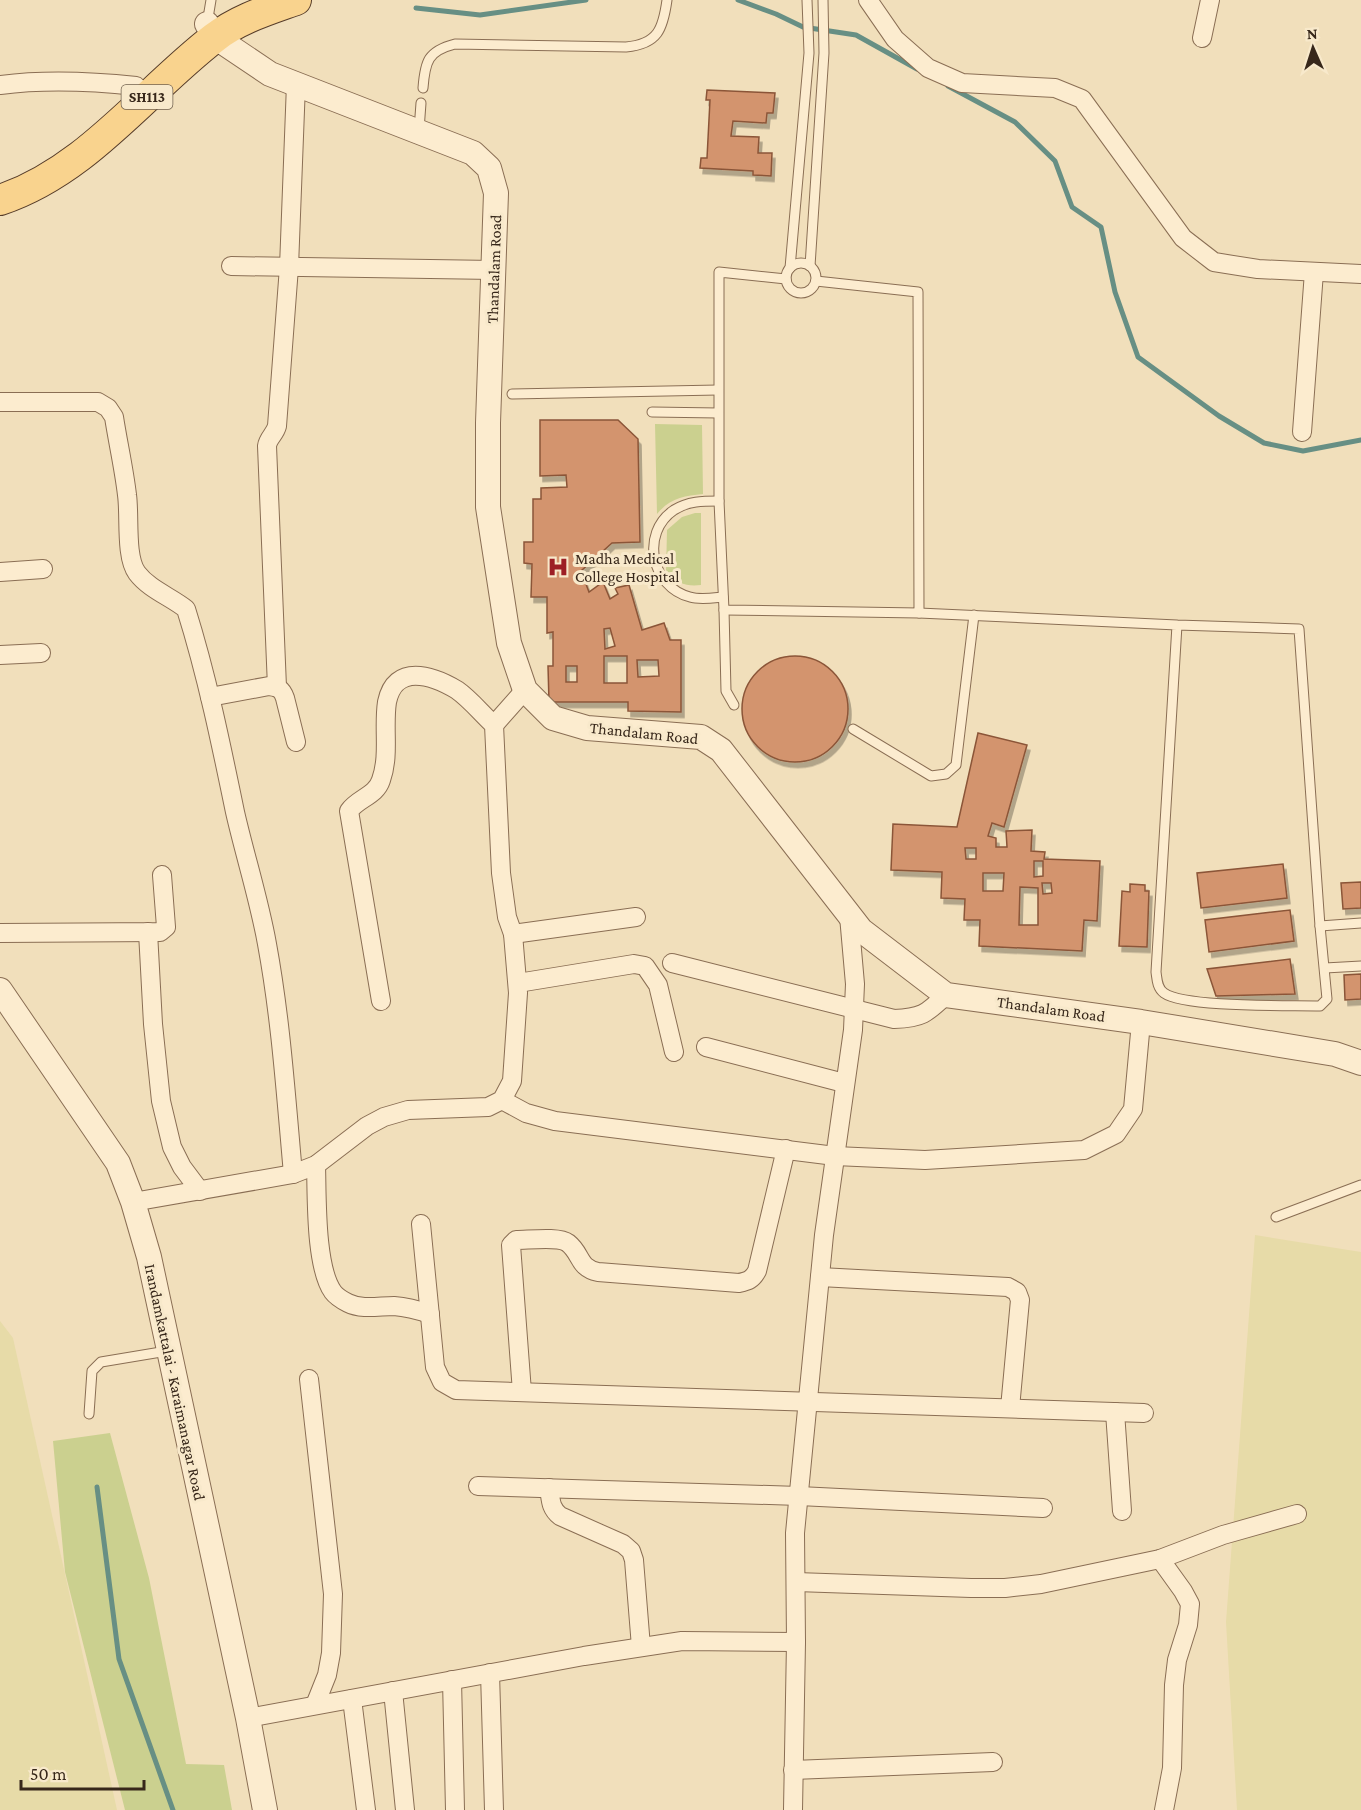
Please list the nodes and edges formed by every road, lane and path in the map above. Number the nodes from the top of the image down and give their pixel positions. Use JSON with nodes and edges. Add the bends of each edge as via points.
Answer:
{"nodes":[{"id":1,"x":253,"y":0,"type":"edge"},
{"id":2,"x":296,"y":0,"type":"edge"},
{"id":3,"x":667,"y":0,"type":"edge"},
{"id":4,"x":807,"y":0,"type":"edge"},
{"id":5,"x":823,"y":0,"type":"edge"},
{"id":6,"x":868,"y":0,"type":"edge"},
{"id":7,"x":1210,"y":0,"type":"edge"},
{"id":8,"x":211,"y":20,"type":"edge"},
{"id":9,"x":1202,"y":38,"type":"dead end"},
{"id":10,"x":809,"y":52,"type":"junction"},
{"id":11,"x":824,"y":53,"type":"junction"},
{"id":12,"x":296,"y":84,"type":"junction"},
{"id":13,"x":0,"y":85,"type":"edge"},
{"id":14,"x":136,"y":86,"type":"junction"},
{"id":15,"x":423,"y":88,"type":"dead end"},
{"id":16,"x":421,"y":103,"type":"dead end"},
{"id":17,"x":419,"y":132,"type":"junction"},
{"id":18,"x":0,"y":183,"type":"edge"},
{"id":19,"x":0,"y":200,"type":"edge"},
{"id":20,"x":231,"y":266,"type":"dead end"},
{"id":21,"x":810,"y":266,"type":"junction"},
{"id":22,"x":289,"y":267,"type":"junction"},
{"id":23,"x":790,"y":268,"type":"junction"},
{"id":24,"x":494,"y":270,"type":"junction"},
{"id":25,"x":1314,"y":272,"type":"junction"},
{"id":26,"x":1361,"y":274,"type":"edge"},
{"id":27,"x":786,"y":279,"type":"junction"},
{"id":28,"x":816,"y":281,"type":"junction"},
{"id":29,"x":718,"y":390,"type":"junction"},
{"id":30,"x":512,"y":394,"type":"dead end"},
{"id":31,"x":0,"y":402,"type":"edge"},
{"id":32,"x":652,"y":412,"type":"dead end"},
{"id":33,"x":718,"y":413,"type":"junction"},
{"id":34,"x":1302,"y":432,"type":"dead end"},
{"id":35,"x":719,"y":501,"type":"junction"},
{"id":36,"x":43,"y":569,"type":"dead end"},
{"id":37,"x":0,"y":572,"type":"edge"},
{"id":38,"x":723,"y":597,"type":"junction"},
{"id":39,"x":724,"y":610,"type":"junction"},
{"id":40,"x":919,"y":613,"type":"junction"},
{"id":41,"x":974,"y":615,"type":"junction"},
{"id":42,"x":1177,"y":625,"type":"junction"},
{"id":43,"x":41,"y":653,"type":"dead end"},
{"id":44,"x":0,"y":656,"type":"edge"},
{"id":45,"x":277,"y":687,"type":"junction"},
{"id":46,"x":525,"y":690,"type":"junction"},
{"id":47,"x":210,"y":696,"type":"junction"},
{"id":48,"x":734,"y":705,"type":"dead end"},
{"id":49,"x":494,"y":725,"type":"junction"},
{"id":50,"x":854,"y":729,"type":"dead end"},
{"id":51,"x":296,"y":742,"type":"dead end"},
{"id":52,"x":162,"y":875,"type":"dead end"},
{"id":53,"x":849,"y":916,"type":"junction"},
{"id":54,"x":636,"y":917,"type":"dead end"},
{"id":55,"x":1361,"y":923,"type":"edge"},
{"id":56,"x":1320,"y":926,"type":"junction"},
{"id":57,"x":148,"y":932,"type":"junction"},
{"id":58,"x":0,"y":933,"type":"edge"},
{"id":59,"x":513,"y":934,"type":"junction"},
{"id":60,"x":672,"y":963,"type":"dead end"},
{"id":61,"x":1361,"y":966,"type":"edge"},
{"id":62,"x":1325,"y":968,"type":"junction"},
{"id":63,"x":518,"y":982,"type":"junction"},
{"id":64,"x":0,"y":990,"type":"edge"},
{"id":65,"x":946,"y":995,"type":"junction"},
{"id":66,"x":381,"y":1001,"type":"dead end"},
{"id":67,"x":854,"y":1011,"type":"junction"},
{"id":68,"x":1141,"y":1022,"type":"junction"},
{"id":69,"x":706,"y":1047,"type":"dead end"},
{"id":70,"x":674,"y":1052,"type":"dead end"},
{"id":71,"x":1361,"y":1063,"type":"edge"},
{"id":72,"x":844,"y":1083,"type":"junction"},
{"id":73,"x":502,"y":1100,"type":"junction"},
{"id":74,"x":786,"y":1149,"type":"junction"},
{"id":75,"x":835,"y":1156,"type":"junction"},
{"id":76,"x":316,"y":1165,"type":"junction"},
{"id":77,"x":293,"y":1174,"type":"junction"},
{"id":78,"x":1361,"y":1185,"type":"edge"},
{"id":79,"x":200,"y":1191,"type":"junction"},
{"id":80,"x":133,"y":1202,"type":"junction"},
{"id":81,"x":1276,"y":1218,"type":"dead end"},
{"id":82,"x":421,"y":1224,"type":"dead end"},
{"id":83,"x":820,"y":1277,"type":"junction"},
{"id":84,"x":430,"y":1314,"type":"junction"},
{"id":85,"x":167,"y":1351,"type":"junction"},
{"id":86,"x":309,"y":1379,"type":"dead end"},
{"id":87,"x":522,"y":1392,"type":"junction"},
{"id":88,"x":808,"y":1401,"type":"junction"},
{"id":89,"x":1010,"y":1408,"type":"junction"},
{"id":90,"x":1115,"y":1412,"type":"junction"},
{"id":91,"x":1144,"y":1413,"type":"dead end"},
{"id":92,"x":89,"y":1414,"type":"dead end"},
{"id":93,"x":478,"y":1486,"type":"dead end"},
{"id":94,"x":549,"y":1488,"type":"junction"},
{"id":95,"x":799,"y":1496,"type":"junction"},
{"id":96,"x":1043,"y":1508,"type":"dead end"},
{"id":97,"x":1122,"y":1511,"type":"dead end"},
{"id":98,"x":1297,"y":1514,"type":"dead end"},
{"id":99,"x":1160,"y":1558,"type":"junction"},
{"id":100,"x":796,"y":1582,"type":"junction"},
{"id":101,"x":796,"y":1642,"type":"junction"},
{"id":102,"x":641,"y":1647,"type":"junction"},
{"id":103,"x":490,"y":1673,"type":"junction"},
{"id":104,"x":452,"y":1680,"type":"junction"},
{"id":105,"x":393,"y":1691,"type":"junction"},
{"id":106,"x":352,"y":1699,"type":"junction"},
{"id":107,"x":315,"y":1705,"type":"junction"},
{"id":108,"x":248,"y":1718,"type":"junction"},
{"id":109,"x":993,"y":1762,"type":"dead end"},
{"id":110,"x":793,"y":1770,"type":"junction"},
{"id":111,"x":265,"y":1810,"type":"edge"},
{"id":112,"x":366,"y":1810,"type":"edge"},
{"id":113,"x":405,"y":1810,"type":"edge"},
{"id":114,"x":455,"y":1810,"type":"edge"},
{"id":115,"x":494,"y":1810,"type":"edge"},
{"id":116,"x":793,"y":1810,"type":"edge"},
{"id":117,"x":1164,"y":1810,"type":"edge"}],
"edges":[{"from":1,"to":8,"type":"main road","number":"SH113"},
{"from":2,"to":8,"type":"main road","number":"SH113","via":[[252,16]]},
{"from":3,"to":15,"type":"lane","via":[[656,36],[644,46],[455,44],[437,49],[428,60]]},
{"from":4,"to":10,"type":"lane"},
{"from":5,"to":11,"type":"lane"},
{"from":6,"to":25,"type":"street","via":[[895,39],[928,68],[962,83],[1055,88],[1082,99],[1183,238],[1214,262]]},
{"from":7,"to":9,"type":"street"},
{"from":8,"to":12,"type":"street","name":"Thandalam Road","via":[[270,74]]},
{"from":8,"to":14,"type":"main road","number":"SH113"},
{"from":8,"to":19,"type":"main road","number":"SH113","via":[[85,152],[53,174]]},
{"from":10,"to":11,"type":"lane"},
{"from":10,"to":23,"type":"lane"},
{"from":11,"to":21,"type":"lane"},
{"from":12,"to":17,"type":"street","name":"Thandalam Road"},
{"from":12,"to":22,"type":"street"},
{"from":13,"to":14,"type":"street","via":[[69,81]]},
{"from":14,"to":18,"type":"main road","number":"SH113","via":[[76,139]]},
{"from":16,"to":17,"type":"lane"},
{"from":17,"to":24,"type":"street","name":"Thandalam Road","via":[[473,153],[489,168],[496,193]]},
{"from":20,"to":22,"type":"street"},
{"from":21,"to":23,"type":"lane","via":[[798,263]]},
{"from":21,"to":28,"type":"lane"},
{"from":22,"to":24,"type":"street"},
{"from":22,"to":45,"type":"street","via":[[277,426],[267,446]]},
{"from":23,"to":27,"type":"lane"},
{"from":24,"to":46,"type":"street","name":"Thandalam Road","via":[[488,507],[510,643]]},
{"from":25,"to":26,"type":"street"},
{"from":25,"to":34,"type":"street"},
{"from":27,"to":28,"type":"lane","via":[[791,289],[802,293]]},
{"from":27,"to":29,"type":"lane","via":[[719,272]]},
{"from":28,"to":40,"type":"lane","via":[[918,292]]},
{"from":29,"to":30,"type":"lane"},
{"from":29,"to":33,"type":"lane"},
{"from":31,"to":47,"type":"street","via":[[98,402],[108,408],[114,417],[127,495],[131,559],[137,573],[150,585],[186,609]]},
{"from":32,"to":33,"type":"lane"},
{"from":33,"to":35,"type":"lane"},
{"from":35,"to":38,"type":"lane"},
{"from":35,"to":38,"type":"lane","via":[[689,503],[673,510],[657,530],[653,555],[662,579],[675,590],[690,597]]},
{"from":36,"to":37,"type":"street"},
{"from":38,"to":39,"type":"lane"},
{"from":39,"to":40,"type":"lane"},
{"from":39,"to":48,"type":"lane","via":[[726,691]]},
{"from":40,"to":41,"type":"lane"},
{"from":41,"to":42,"type":"lane"},
{"from":41,"to":50,"type":"lane","via":[[956,765],[946,774],[931,776]]},
{"from":42,"to":56,"type":"lane","via":[[1299,629]]},
{"from":42,"to":62,"type":"lane","via":[[1158,986],[1163,993],[1199,1002],[1320,1006],[1327,999]]},
{"from":43,"to":44,"type":"street"},
{"from":45,"to":47,"type":"street"},
{"from":45,"to":51,"type":"street","via":[[285,698]]},
{"from":46,"to":49,"type":"street"},
{"from":46,"to":53,"type":"street","name":"Thandalam Road","via":[[553,718],[587,728],[701,737],[721,750]]},
{"from":47,"to":77,"type":"street","via":[[268,946]]},
{"from":49,"to":59,"type":"street","via":[[501,873]]},
{"from":49,"to":66,"type":"street","via":[[458,691],[425,675],[404,676],[392,686],[387,703],[386,761],[381,783],[349,811]]},
{"from":52,"to":57,"type":"street","via":[[166,927],[160,932]]},
{"from":53,"to":65,"type":"street","name":"Thandalam Road","via":[[861,930]]},
{"from":53,"to":67,"type":"street"},
{"from":54,"to":59,"type":"street"},
{"from":55,"to":56,"type":"lane"},
{"from":56,"to":62,"type":"lane"},
{"from":57,"to":58,"type":"street"},
{"from":57,"to":79,"type":"street","via":[[161,1101],[172,1147]]},
{"from":59,"to":63,"type":"street"},
{"from":60,"to":67,"type":"street"},
{"from":61,"to":62,"type":"lane"},
{"from":63,"to":70,"type":"street","via":[[634,964],[645,966],[658,985]]},
{"from":63,"to":73,"type":"street","via":[[512,1081]]},
{"from":64,"to":80,"type":"street","name":"Irandamkattalai - Karaimanagar Road","via":[[118,1163]]},
{"from":65,"to":67,"type":"street","via":[[915,1018],[894,1019]]},
{"from":65,"to":68,"type":"street","name":"Thandalam Road"},
{"from":67,"to":72,"type":"street"},
{"from":68,"to":71,"type":"street","name":"Thandalam Road","via":[[1335,1054]]},
{"from":68,"to":75,"type":"street","via":[[1133,1109],[1116,1134],[1084,1150],[925,1160]]},
{"from":69,"to":72,"type":"street"},
{"from":72,"to":75,"type":"street"},
{"from":73,"to":74,"type":"street","via":[[526,1113],[555,1121]]},
{"from":73,"to":76,"type":"street","via":[[488,1107],[408,1110],[384,1117],[366,1126]]},
{"from":74,"to":75,"type":"street"},
{"from":74,"to":87,"type":"street","via":[[757,1271],[748,1281],[598,1272],[584,1267],[567,1242],[513,1241]]},
{"from":75,"to":83,"type":"street"},
{"from":76,"to":77,"type":"street"},
{"from":76,"to":84,"type":"street","via":[[320,1240],[325,1273],[333,1293],[364,1307],[404,1307]]},
{"from":77,"to":79,"type":"street"},
{"from":78,"to":81,"type":"lane"},
{"from":79,"to":80,"type":"street"},
{"from":80,"to":85,"type":"street","name":"Irandamkattalai - Karaimanagar Road"},
{"from":82,"to":84,"type":"street"},
{"from":83,"to":88,"type":"street"},
{"from":83,"to":89,"type":"street","via":[[1008,1287],[1017,1292],[1020,1300]]},
{"from":84,"to":87,"type":"street","via":[[435,1367],[442,1382],[456,1390]]},
{"from":85,"to":92,"type":"lane","via":[[101,1362],[92,1371]]},
{"from":85,"to":108,"type":"street","name":"Irandamkattalai - Karaimanagar Road"},
{"from":86,"to":107,"type":"street","via":[[333,1594],[332,1653]]},
{"from":87,"to":88,"type":"street"},
{"from":88,"to":89,"type":"street"},
{"from":88,"to":95,"type":"street"},
{"from":89,"to":90,"type":"street"},
{"from":90,"to":91,"type":"street"},
{"from":90,"to":97,"type":"street"},
{"from":93,"to":94,"type":"street"},
{"from":94,"to":95,"type":"street"},
{"from":94,"to":102,"type":"street","via":[[554,1512],[631,1551]]},
{"from":95,"to":96,"type":"street"},
{"from":95,"to":100,"type":"street"},
{"from":98,"to":99,"type":"street"},
{"from":99,"to":100,"type":"street","via":[[1005,1588]]},
{"from":99,"to":117,"type":"street","via":[[1190,1604],[1175,1677],[1172,1768]]},
{"from":100,"to":101,"type":"street"},
{"from":101,"to":102,"type":"street","via":[[682,1641]]},
{"from":101,"to":110,"type":"street"},
{"from":102,"to":103,"type":"street"},
{"from":103,"to":104,"type":"street"},
{"from":103,"to":115,"type":"street"},
{"from":104,"to":105,"type":"street"},
{"from":104,"to":114,"type":"street"},
{"from":105,"to":106,"type":"street"},
{"from":105,"to":113,"type":"street"},
{"from":106,"to":107,"type":"street"},
{"from":106,"to":112,"type":"street"},
{"from":107,"to":108,"type":"street"},
{"from":108,"to":111,"type":"street","name":"Irandamkattalai - Karaimanagar Road"},
{"from":109,"to":110,"type":"street"},
{"from":110,"to":116,"type":"street"}]}
